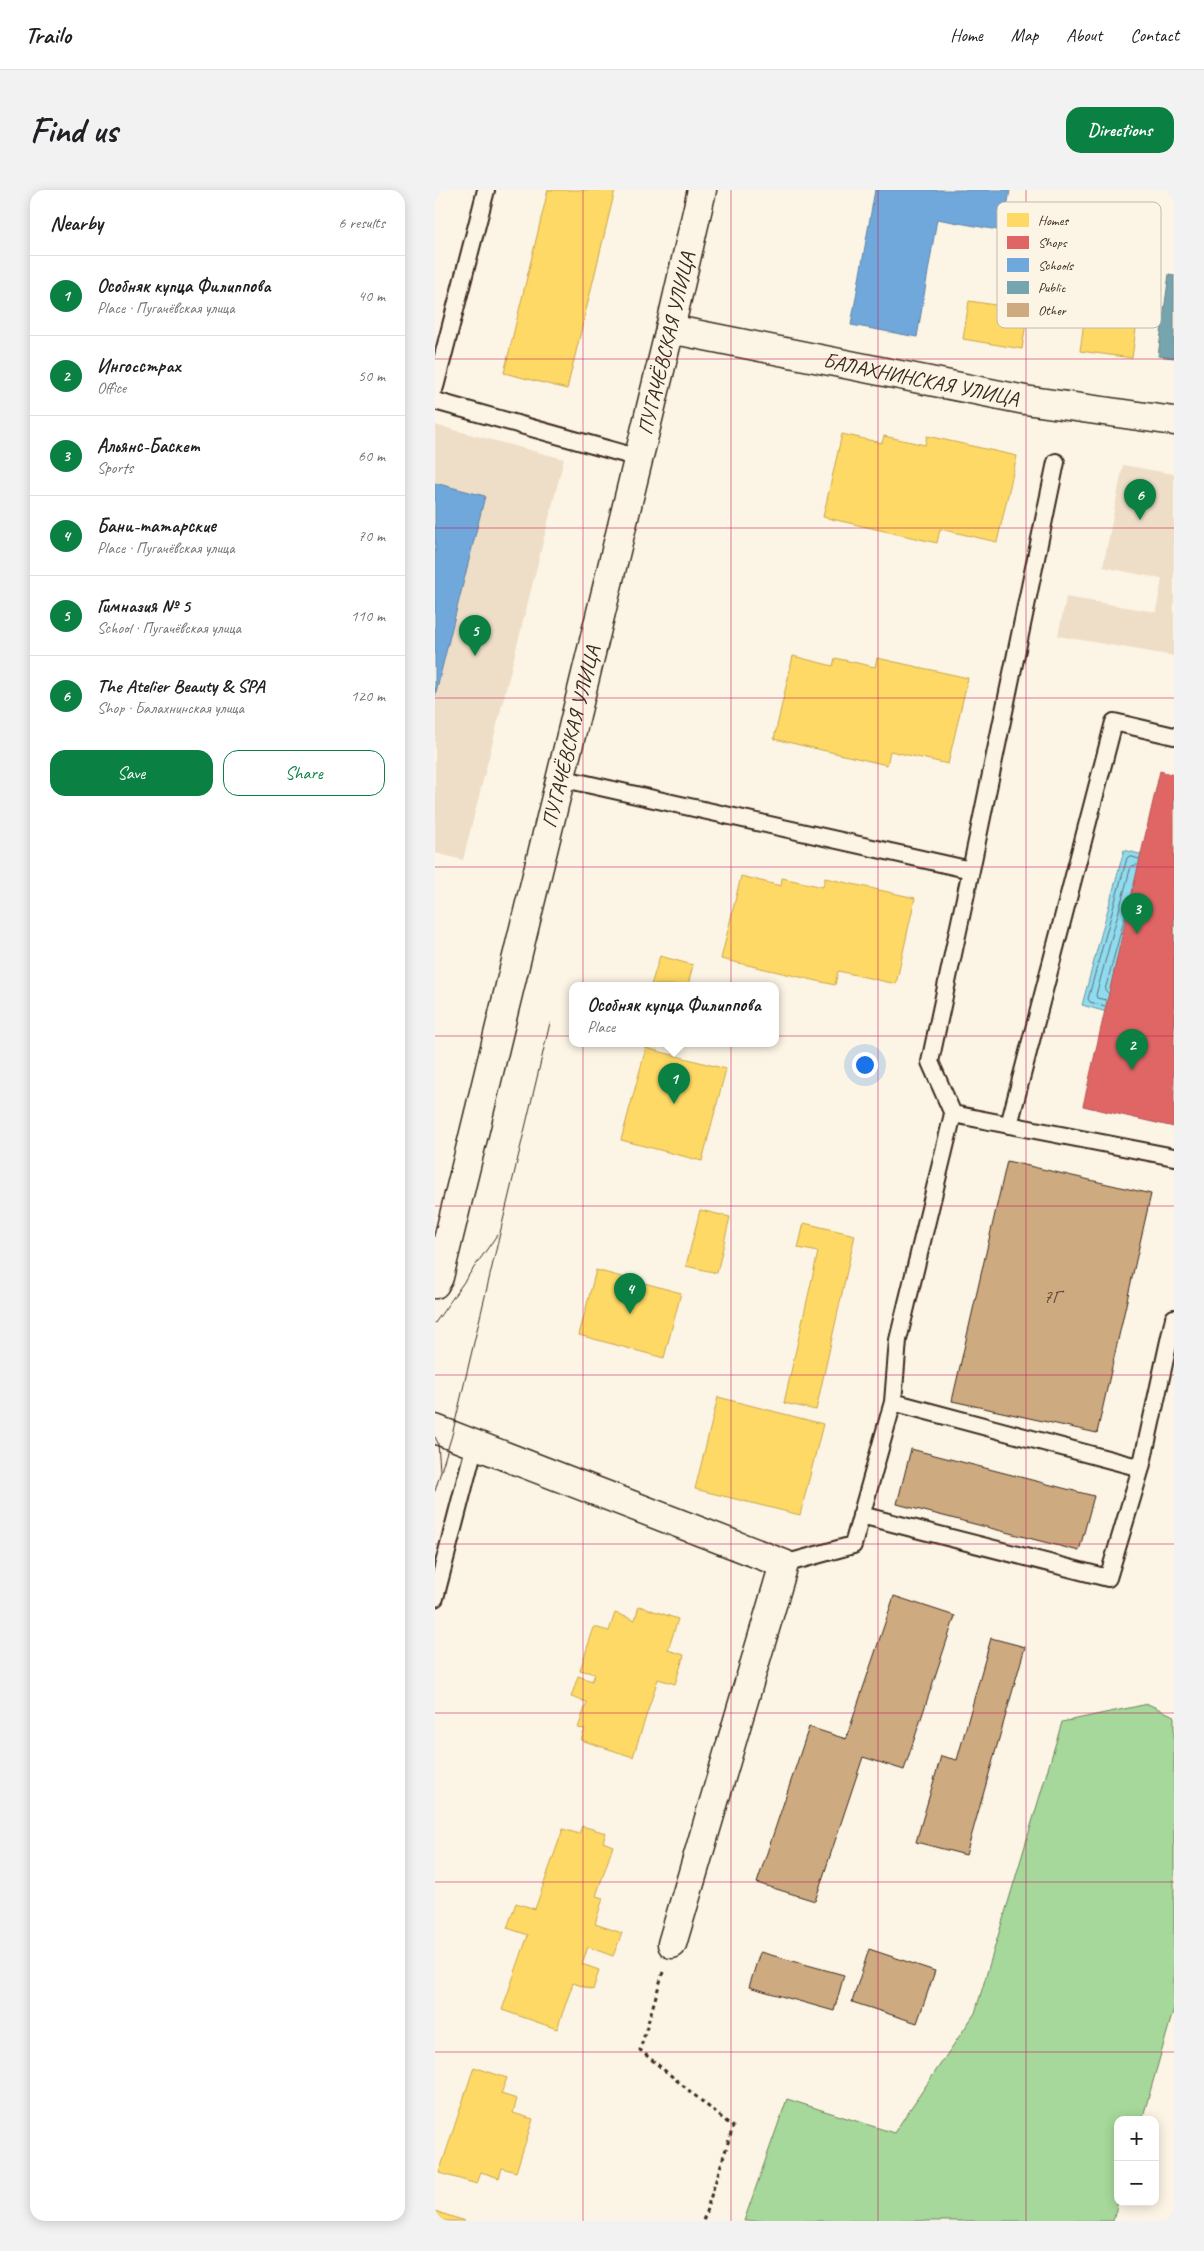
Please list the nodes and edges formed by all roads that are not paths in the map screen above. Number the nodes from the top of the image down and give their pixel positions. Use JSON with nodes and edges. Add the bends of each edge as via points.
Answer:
{"nodes":[{"id":1,"x":485,"y":190,"type":"edge"},
{"id":2,"x":702,"y":190,"type":"edge"},
{"id":3,"x":670,"y":329,"type":"junction"},
{"id":4,"x":435,"y":387,"type":"edge"},
{"id":5,"x":435,"y":401,"type":"edge"},
{"id":6,"x":1174,"y":421,"type":"edge"},
{"id":7,"x":639,"y":458,"type":"junction"},
{"id":8,"x":1055,"y":462,"type":"dead end"},
{"id":9,"x":1174,"y":736,"type":"edge"},
{"id":10,"x":560,"y":778,"type":"junction"},
{"id":11,"x":971,"y":870,"type":"junction"},
{"id":12,"x":953,"y":1114,"type":"junction"},
{"id":13,"x":1009,"y":1125,"type":"junction"},
{"id":14,"x":1174,"y":1156,"type":"edge"},
{"id":15,"x":435,"y":1284,"type":"edge"},
{"id":16,"x":1174,"y":1318,"type":"edge"},
{"id":17,"x":893,"y":1402,"type":"junction"},
{"id":18,"x":435,"y":1429,"type":"edge"},
{"id":19,"x":475,"y":1444,"type":"junction"},
{"id":20,"x":1141,"y":1468,"type":"junction"},
{"id":21,"x":861,"y":1515,"type":"junction"},
{"id":22,"x":784,"y":1564,"type":"junction"},
{"id":23,"x":435,"y":1598,"type":"edge"},
{"id":24,"x":672,"y":1944,"type":"road end"}],
"edges":[{"from":1,"to":4,"type":"lane"},
{"from":2,"to":3,"type":"street","name":"ПУГАЧЁВСКАЯ УЛИЦА"},
{"from":3,"to":6,"type":"street","name":"БАЛАХНИНСКАЯ УЛИЦА","via":[[1025,400]]},
{"from":3,"to":7,"type":"street","name":"ПУГАЧЁВСКАЯ УЛИЦА"},
{"from":5,"to":7,"type":"lane"},
{"from":7,"to":10,"type":"street","name":"ПУГАЧЁВСКАЯ УЛИЦА"},
{"from":8,"to":11,"type":"lane"},
{"from":9,"to":13,"type":"lane","via":[[1114,722]]},
{"from":10,"to":11,"type":"lane"},
{"from":10,"to":15,"type":"street","name":"ПУГАЧЁВСКАЯ УЛИЦА"},
{"from":11,"to":12,"type":"lane","via":[[931,1062]]},
{"from":12,"to":13,"type":"lane"},
{"from":12,"to":17,"type":"lane","via":[[898,1340]]},
{"from":13,"to":14,"type":"lane"},
{"from":16,"to":20,"type":"lane"},
{"from":17,"to":20,"type":"lane"},
{"from":17,"to":21,"type":"lane"},
{"from":18,"to":19,"type":"street"},
{"from":19,"to":22,"type":"street"},
{"from":19,"to":23,"type":"lane"},
{"from":20,"to":21,"type":"lane","via":[[1109,1578]]},
{"from":21,"to":22,"type":"lane","via":[[853,1545]]},
{"from":22,"to":24,"type":"street"}]}
